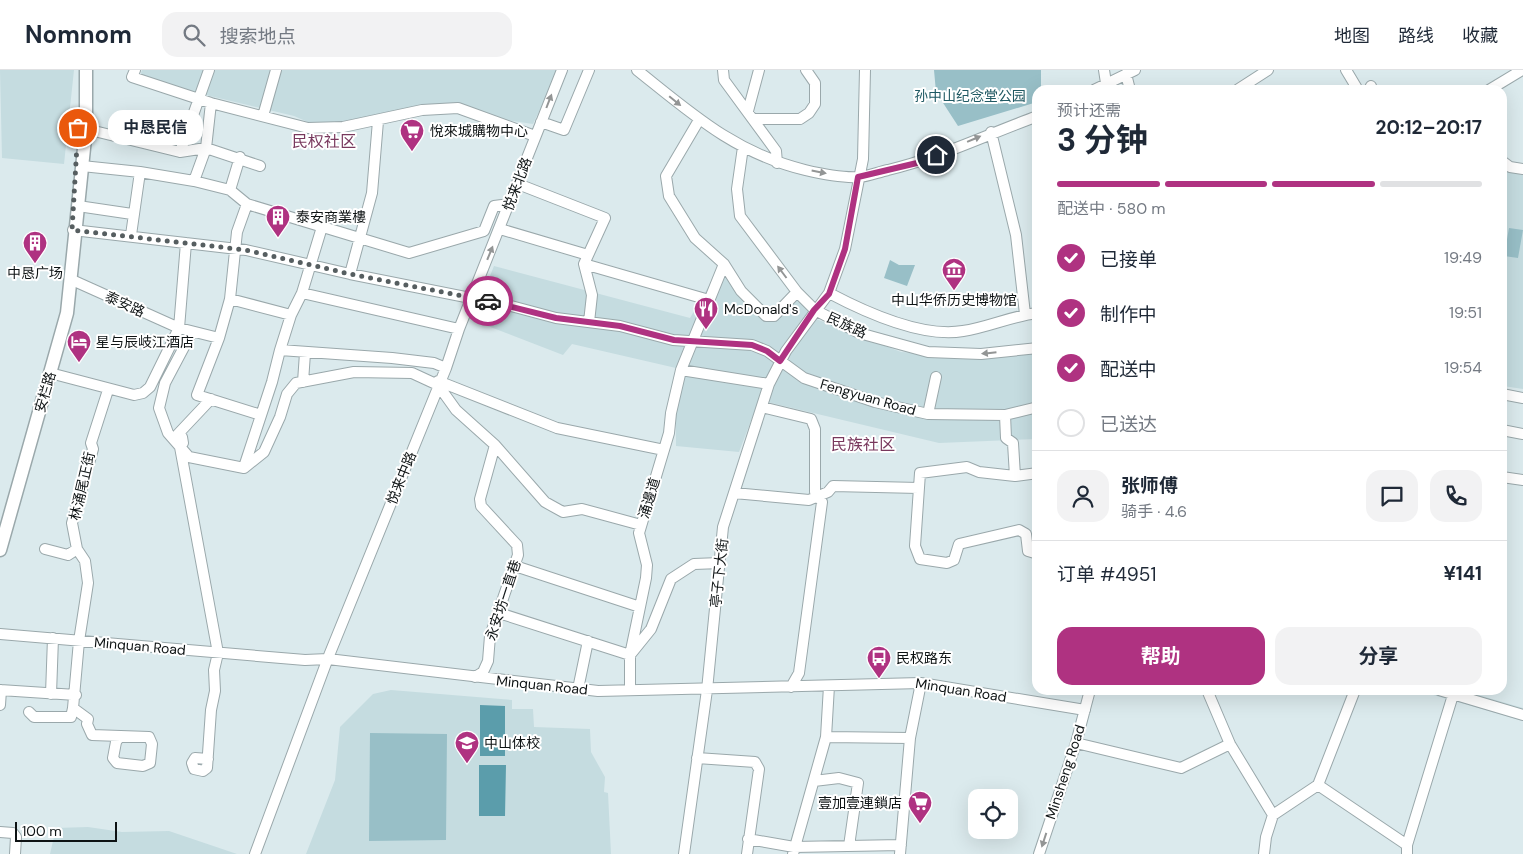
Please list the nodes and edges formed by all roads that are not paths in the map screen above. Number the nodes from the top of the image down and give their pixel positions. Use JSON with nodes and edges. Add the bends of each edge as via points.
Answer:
{"nodes":[{"id":1,"x":78,"y":70,"type":"edge"},
{"id":2,"x":86,"y":70,"type":"edge"},
{"id":3,"x":135,"y":70,"type":"edge"},
{"id":4,"x":209,"y":70,"type":"edge"},
{"id":5,"x":276,"y":70,"type":"edge"},
{"id":6,"x":562,"y":70,"type":"edge"},
{"id":7,"x":589,"y":70,"type":"edge"},
{"id":8,"x":638,"y":70,"type":"edge"},
{"id":9,"x":723,"y":70,"type":"edge"},
{"id":10,"x":759,"y":70,"type":"edge"},
{"id":11,"x":806,"y":70,"type":"edge"},
{"id":12,"x":865,"y":70,"type":"edge"},
{"id":13,"x":1104,"y":70,"type":"edge"},
{"id":14,"x":1268,"y":70,"type":"edge"},
{"id":15,"x":1346,"y":70,"type":"edge"},
{"id":16,"x":1520,"y":71,"type":"edge"},
{"id":17,"x":1130,"y":72,"type":"edge"},
{"id":18,"x":1106,"y":83,"type":"junction"},
{"id":19,"x":1103,"y":85,"type":"edge"},
{"id":20,"x":1130,"y":85,"type":"edge"},
{"id":21,"x":1245,"y":85,"type":"edge"},
{"id":22,"x":1355,"y":85,"type":"edge"},
{"id":23,"x":1497,"y":85,"type":"edge"},
{"id":24,"x":199,"y":99,"type":"junction"},
{"id":25,"x":211,"y":103,"type":"junction"},
{"id":26,"x":748,"y":111,"type":"junction"},
{"id":27,"x":263,"y":116,"type":"junction"},
{"id":28,"x":1032,"y":118,"type":"edge"},
{"id":29,"x":755,"y":119,"type":"junction"},
{"id":30,"x":700,"y":120,"type":"junction"},
{"id":31,"x":378,"y":121,"type":"junction"},
{"id":32,"x":541,"y":122,"type":"junction"},
{"id":33,"x":86,"y":129,"type":"junction"},
{"id":34,"x":991,"y":132,"type":"junction"},
{"id":35,"x":536,"y":136,"type":"junction"},
{"id":36,"x":743,"y":147,"type":"junction"},
{"id":37,"x":206,"y":148,"type":"junction"},
{"id":38,"x":180,"y":152,"type":"junction"},
{"id":39,"x":240,"y":157,"type":"junction"},
{"id":40,"x":777,"y":163,"type":"junction"},
{"id":41,"x":1507,"y":165,"type":"edge"},
{"id":42,"x":82,"y":166,"type":"junction"},
{"id":43,"x":260,"y":166,"type":"dead end"},
{"id":44,"x":1523,"y":170,"type":"edge"},
{"id":45,"x":140,"y":172,"type":"junction"},
{"id":46,"x":858,"y":177,"type":"junction"},
{"id":47,"x":194,"y":181,"type":"junction"},
{"id":48,"x":518,"y":184,"type":"junction"},
{"id":49,"x":230,"y":190,"type":"junction"},
{"id":50,"x":248,"y":204,"type":"junction"},
{"id":51,"x":510,"y":204,"type":"junction"},
{"id":52,"x":78,"y":206,"type":"junction"},
{"id":53,"x":132,"y":214,"type":"junction"},
{"id":54,"x":322,"y":227,"type":"junction"},
{"id":55,"x":500,"y":229,"type":"junction"},
{"id":56,"x":74,"y":230,"type":"junction"},
{"id":57,"x":130,"y":235,"type":"junction"},
{"id":58,"x":360,"y":238,"type":"junction"},
{"id":59,"x":186,"y":243,"type":"junction"},
{"id":60,"x":235,"y":250,"type":"junction"},
{"id":61,"x":586,"y":260,"type":"junction"},
{"id":62,"x":724,"y":264,"type":"junction"},
{"id":63,"x":309,"y":265,"type":"junction"},
{"id":64,"x":350,"y":274,"type":"junction"},
{"id":65,"x":72,"y":280,"type":"junction"},
{"id":66,"x":797,"y":292,"type":"junction"},
{"id":67,"x":302,"y":293,"type":"junction"},
{"id":68,"x":829,"y":294,"type":"junction"},
{"id":69,"x":472,"y":298,"type":"junction"},
{"id":70,"x":230,"y":299,"type":"junction"},
{"id":71,"x":708,"y":300,"type":"junction"},
{"id":72,"x":814,"y":310,"type":"junction"},
{"id":73,"x":1032,"y":313,"type":"edge"},
{"id":74,"x":1025,"y":314,"type":"junction"},
{"id":75,"x":291,"y":315,"type":"junction"},
{"id":76,"x":589,"y":322,"type":"junction"},
{"id":77,"x":179,"y":328,"type":"junction"},
{"id":78,"x":459,"y":329,"type":"junction"},
{"id":79,"x":192,"y":332,"type":"junction"},
{"id":80,"x":219,"y":338,"type":"junction"},
{"id":81,"x":691,"y":343,"type":"junction"},
{"id":82,"x":1032,"y":349,"type":"edge"},
{"id":83,"x":280,"y":350,"type":"junction"},
{"id":84,"x":305,"y":353,"type":"junction"},
{"id":85,"x":392,"y":358,"type":"junction"},
{"id":86,"x":780,"y":361,"type":"junction"},
{"id":87,"x":446,"y":368,"type":"junction"},
{"id":88,"x":682,"y":370,"type":"junction"},
{"id":89,"x":50,"y":373,"type":"junction"},
{"id":90,"x":392,"y":373,"type":"junction"},
{"id":91,"x":936,"y":377,"type":"dead end"},
{"id":92,"x":303,"y":382,"type":"junction"},
{"id":93,"x":438,"y":383,"type":"junction"},
{"id":94,"x":769,"y":384,"type":"junction"},
{"id":95,"x":108,"y":390,"type":"junction"},
{"id":96,"x":1507,"y":395,"type":"edge"},
{"id":97,"x":1523,"y":398,"type":"edge"},
{"id":98,"x":210,"y":400,"type":"junction"},
{"id":99,"x":762,"y":407,"type":"junction"},
{"id":100,"x":1032,"y":408,"type":"edge"},
{"id":101,"x":928,"y":414,"type":"junction"},
{"id":102,"x":1005,"y":415,"type":"junction"},
{"id":103,"x":261,"y":416,"type":"junction"},
{"id":104,"x":1507,"y":431,"type":"edge"},
{"id":105,"x":1523,"y":434,"type":"edge"},
{"id":106,"x":495,"y":445,"type":"junction"},
{"id":107,"x":180,"y":447,"type":"junction"},
{"id":108,"x":664,"y":450,"type":"junction"},
{"id":109,"x":244,"y":468,"type":"junction"},
{"id":110,"x":1032,"y":474,"type":"edge"},
{"id":111,"x":1015,"y":476,"type":"junction"},
{"id":112,"x":1507,"y":478,"type":"edge"},
{"id":113,"x":1523,"y":480,"type":"edge"},
{"id":114,"x":919,"y":488,"type":"junction"},
{"id":115,"x":734,"y":493,"type":"junction"},
{"id":116,"x":818,"y":496,"type":"junction"},
{"id":117,"x":641,"y":525,"type":"junction"},
{"id":118,"x":0,"y":538,"type":"edge"},
{"id":119,"x":45,"y":549,"type":"dead end"},
{"id":120,"x":77,"y":549,"type":"junction"},
{"id":121,"x":0,"y":550,"type":"edge"},
{"id":122,"x":1032,"y":552,"type":"edge"},
{"id":123,"x":720,"y":563,"type":"junction"},
{"id":124,"x":515,"y":566,"type":"junction"},
{"id":125,"x":640,"y":606,"type":"junction"},
{"id":126,"x":499,"y":613,"type":"junction"},
{"id":127,"x":0,"y":634,"type":"edge"},
{"id":128,"x":53,"y":638,"type":"junction"},
{"id":129,"x":79,"y":641,"type":"junction"},
{"id":130,"x":588,"y":641,"type":"junction"},
{"id":131,"x":218,"y":653,"type":"junction"},
{"id":132,"x":630,"y":655,"type":"junction"},
{"id":133,"x":327,"y":659,"type":"junction"},
{"id":134,"x":475,"y":677,"type":"junction"},
{"id":135,"x":921,"y":683,"type":"junction"},
{"id":136,"x":829,"y":686,"type":"junction"},
{"id":137,"x":791,"y":688,"type":"junction"},
{"id":138,"x":578,"y":689,"type":"junction"},
{"id":139,"x":630,"y":689,"type":"junction"},
{"id":140,"x":0,"y":690,"type":"edge"},
{"id":141,"x":707,"y":690,"type":"junction"},
{"id":142,"x":51,"y":694,"type":"junction"},
{"id":143,"x":76,"y":694,"type":"junction"},
{"id":144,"x":1089,"y":695,"type":"edge"},
{"id":145,"x":1209,"y":695,"type":"edge"},
{"id":146,"x":1353,"y":695,"type":"edge"},
{"id":147,"x":1453,"y":695,"type":"joint"},
{"id":148,"x":0,"y":705,"type":"edge"},
{"id":149,"x":73,"y":708,"type":"junction"},
{"id":150,"x":1085,"y":710,"type":"junction"},
{"id":151,"x":29,"y":712,"type":"dead end"},
{"id":152,"x":1523,"y":715,"type":"edge"},
{"id":153,"x":120,"y":736,"type":"dead end"},
{"id":154,"x":826,"y":737,"type":"junction"},
{"id":155,"x":910,"y":738,"type":"junction"},
{"id":156,"x":1076,"y":743,"type":"junction"},
{"id":157,"x":1230,"y":744,"type":"junction"},
{"id":158,"x":697,"y":758,"type":"junction"},
{"id":159,"x":203,"y":771,"type":"dead end"},
{"id":160,"x":814,"y":781,"type":"junction"},
{"id":161,"x":1318,"y":785,"type":"junction"},
{"id":162,"x":1273,"y":815,"type":"junction"},
{"id":163,"x":0,"y":832,"type":"edge"},
{"id":164,"x":748,"y":839,"type":"junction"},
{"id":165,"x":855,"y":849,"type":"edge"},
{"id":166,"x":901,"y":849,"type":"edge"},
{"id":167,"x":1407,"y":849,"type":"edge"},
{"id":168,"x":794,"y":851,"type":"edge"},
{"id":169,"x":15,"y":854,"type":"edge"},
{"id":170,"x":253,"y":854,"type":"edge"},
{"id":171,"x":684,"y":854,"type":"edge"},
{"id":172,"x":747,"y":854,"type":"edge"},
{"id":173,"x":1039,"y":854,"type":"edge"},
{"id":174,"x":1264,"y":854,"type":"edge"}],
"edges":[{"from":1,"to":56,"type":"main road"},
{"from":2,"to":33,"type":"main road"},
{"from":3,"to":24,"type":"street","via":[[132,77]]},
{"from":4,"to":24,"type":"street"},
{"from":5,"to":27,"type":"street"},
{"from":32,"to":6,"type":"street","name":"悦来北路","one_way":true},
{"from":7,"to":32,"type":"street","via":[[564,130]]},
{"from":8,"to":30,"type":"street","one_way":true},
{"from":9,"to":26,"type":"street","via":[[724,80]]},
{"from":10,"to":26,"type":"street"},
{"from":11,"to":29,"type":"street","via":[[816,83],[815,104],[809,113],[800,120]]},
{"from":12,"to":46,"type":"street","via":[[863,159]]},
{"from":13,"to":18,"type":"street"},
{"from":14,"to":21,"type":"street"},
{"from":15,"to":22,"type":"street"},
{"from":16,"to":23,"type":"street"},
{"from":17,"to":18,"type":"street"},
{"from":17,"to":20,"type":"street"},
{"from":18,"to":19,"type":"street"},
{"from":24,"to":25,"type":"street"},
{"from":24,"to":38,"type":"street"},
{"from":25,"to":27,"type":"street"},
{"from":25,"to":37,"type":"street"},
{"from":26,"to":29,"type":"street"},
{"from":27,"to":31,"type":"street","via":[[308,128],[343,128]]},
{"from":28,"to":34,"type":"street"},
{"from":29,"to":40,"type":"street","via":[[776,151]]},
{"from":30,"to":36,"type":"street"},
{"from":30,"to":62,"type":"street","via":[[666,176],[668,196],[695,238]]},
{"from":31,"to":35,"type":"street","via":[[422,110],[458,108]]},
{"from":31,"to":58,"type":"street","via":[[372,192]]},
{"from":32,"to":35,"type":"street","name":"悦来北路"},
{"from":33,"to":38,"type":"street"},
{"from":33,"to":42,"type":"main road"},
{"from":46,"to":34,"type":"street","one_way":true,"via":[[917,163]]},
{"from":34,"to":74,"type":"street","via":[[1016,235]]},
{"from":35,"to":48,"type":"street","name":"悦来北路"},
{"from":36,"to":40,"type":"street"},
{"from":66,"to":36,"type":"street","name":"民族路","one_way":true,"via":[[740,216],[737,189]]},
{"from":37,"to":38,"type":"street"},
{"from":37,"to":39,"type":"street"},
{"from":37,"to":47,"type":"street"},
{"from":39,"to":43,"type":"street"},
{"from":39,"to":49,"type":"street"},
{"from":40,"to":46,"type":"street","one_way":true,"via":[[820,173]]},
{"from":41,"to":44,"type":"street"},
{"from":42,"to":45,"type":"street"},
{"from":42,"to":52,"type":"main road"},
{"from":45,"to":47,"type":"street"},
{"from":45,"to":53,"type":"street"},
{"from":46,"to":68,"type":"street","via":[[845,249]]},
{"from":47,"to":49,"type":"street"},
{"from":48,"to":51,"type":"street","name":"悦来北路"},
{"from":48,"to":61,"type":"street","via":[[605,218]]},
{"from":49,"to":50,"type":"street"},
{"from":50,"to":54,"type":"street"},
{"from":50,"to":60,"type":"street","via":[[237,232]]},
{"from":51,"to":55,"type":"street","name":"悦来北路"},
{"from":51,"to":58,"type":"street","via":[[494,206],[484,231],[408,253]]},
{"from":52,"to":53,"type":"street"},
{"from":52,"to":56,"type":"main road"},
{"from":53,"to":57,"type":"street"},
{"from":54,"to":58,"type":"street"},
{"from":54,"to":63,"type":"street"},
{"from":55,"to":61,"type":"street"},
{"from":69,"to":55,"type":"street","name":"悦来北路","one_way":true},
{"from":56,"to":57,"type":"street"},
{"from":56,"to":65,"type":"main road","name":"安栏路"},
{"from":56,"to":118,"type":"main road","name":"安栏路","via":[[63,312]]},
{"from":57,"to":59,"type":"street"},
{"from":58,"to":64,"type":"street"},
{"from":59,"to":60,"type":"street"},
{"from":59,"to":77,"type":"street"},
{"from":60,"to":63,"type":"street"},
{"from":60,"to":70,"type":"street"},
{"from":61,"to":71,"type":"street"},
{"from":61,"to":76,"type":"street","via":[[592,295]]},
{"from":62,"to":66,"type":"street","via":[[742,291],[766,316],[774,316]]},
{"from":62,"to":71,"type":"street","name":"涌邊道"},
{"from":63,"to":64,"type":"street"},
{"from":63,"to":67,"type":"street"},
{"from":64,"to":69,"type":"street"},
{"from":65,"to":77,"type":"street","name":"泰安路"},
{"from":65,"to":89,"type":"main road","name":"安栏路","via":[[67,313]]},
{"from":66,"to":72,"type":"street","name":"民族路"},
{"from":67,"to":75,"type":"street"},
{"from":67,"to":78,"type":"street"},
{"from":68,"to":72,"type":"street","name":"亭子下大街"},
{"from":68,"to":74,"type":"street","via":[[872,314],[907,325],[948,332]]},
{"from":69,"to":76,"type":"street","name":"Fengyuan Road","via":[[556,318]]},
{"from":69,"to":78,"type":"street","name":"悦来中路"},
{"from":70,"to":75,"type":"street"},
{"from":70,"to":80,"type":"street"},
{"from":71,"to":81,"type":"street","name":"涌邊道"},
{"from":82,"to":72,"type":"street","name":"民族路","one_way":true,"via":[[981,354],[928,352],[859,333]]},
{"from":72,"to":86,"type":"street","name":"亭子下大街"},
{"from":73,"to":74,"type":"street"},
{"from":75,"to":83,"type":"street"},
{"from":76,"to":81,"type":"street","name":"Fengyuan Road"},
{"from":77,"to":79,"type":"street","name":"泰安路"},
{"from":77,"to":95,"type":"street","via":[[155,378],[143,393],[134,395]]},
{"from":78,"to":87,"type":"street","name":"悦来中路"},
{"from":79,"to":80,"type":"street","name":"泰安路"},
{"from":79,"to":107,"type":"street","via":[[165,383],[158,408],[168,433]]},
{"from":80,"to":98,"type":"street","via":[[197,395]]},
{"from":81,"to":86,"type":"street","name":"Fengyuan Road","via":[[752,345]]},
{"from":81,"to":88,"type":"street","name":"涌邊道"},
{"from":83,"to":84,"type":"street"},
{"from":83,"to":103,"type":"street"},
{"from":84,"to":85,"type":"street"},
{"from":84,"to":92,"type":"street"},
{"from":85,"to":87,"type":"street","via":[[434,363]]},
{"from":85,"to":90,"type":"street"},
{"from":86,"to":94,"type":"street","name":"亭子下大街"},
{"from":86,"to":101,"type":"street","name":"Fengyuan Road","via":[[804,378],[839,391]]},
{"from":87,"to":93,"type":"street","name":"悦来中路"},
{"from":88,"to":94,"type":"street"},
{"from":88,"to":108,"type":"street","name":"涌邊道"},
{"from":89,"to":95,"type":"street"},
{"from":89,"to":121,"type":"main road","name":"安栏路"},
{"from":90,"to":92,"type":"street","via":[[354,372]]},
{"from":90,"to":93,"type":"street","via":[[412,373]]},
{"from":91,"to":101,"type":"street"},
{"from":92,"to":109,"type":"street","via":[[296,383],[287,394],[264,452]]},
{"from":93,"to":106,"type":"street","via":[[456,410]]},
{"from":93,"to":108,"type":"street","via":[[557,428]]},
{"from":93,"to":133,"type":"street","name":"悦来中路"},
{"from":94,"to":99,"type":"street","name":"亭子下大街"},
{"from":95,"to":120,"type":"street","name":"林涌尾正街","via":[[72,522]]},
{"from":96,"to":97,"type":"street"},
{"from":98,"to":103,"type":"street"},
{"from":98,"to":107,"type":"street","via":[[178,432],[183,443]]},
{"from":99,"to":115,"type":"street","name":"亭子下大街"},
{"from":99,"to":116,"type":"street","via":[[811,419],[815,429],[815,492]]},
{"from":100,"to":102,"type":"street","name":"Fengyuan Road"},
{"from":101,"to":102,"type":"street","name":"Fengyuan Road"},
{"from":102,"to":111,"type":"street","via":[[1006,438],[1013,443]]},
{"from":103,"to":109,"type":"street"},
{"from":104,"to":105,"type":"street"},
{"from":106,"to":117,"type":"street","via":[[545,502],[564,512],[582,509]]},
{"from":106,"to":124,"type":"street","name":"永安坊一直巷","via":[[480,499],[481,506],[517,545]]},
{"from":107,"to":109,"type":"street","via":[[189,457]]},
{"from":107,"to":131,"type":"street"},
{"from":108,"to":117,"type":"street","name":"涌邊道"},
{"from":110,"to":111,"type":"street"},
{"from":111,"to":114,"type":"street","via":[[979,472],[967,467],[920,473]]},
{"from":112,"to":113,"type":"street"},
{"from":114,"to":116,"type":"street","via":[[833,486]]},
{"from":114,"to":122,"type":"street","via":[[915,546],[920,559],[947,563],[954,560],[959,544],[1019,530],[1026,534],[1028,551]]},
{"from":115,"to":116,"type":"street","via":[[809,500]]},
{"from":115,"to":123,"type":"street","name":"亭子下大街","via":[[723,527]]},
{"from":116,"to":137,"type":"street","via":[[822,502],[799,672]]},
{"from":117,"to":125,"type":"street","name":"涌邊道","via":[[639,533],[647,565]]},
{"from":119,"to":120,"type":"street","via":[[68,555]]},
{"from":120,"to":129,"type":"street","name":"林涌尾正街","via":[[85,561],[88,583]]},
{"from":123,"to":132,"type":"street","via":[[694,564],[670,579],[651,629]]},
{"from":123,"to":141,"type":"street","name":"亭子下大街"},
{"from":124,"to":125,"type":"street"},
{"from":124,"to":126,"type":"street","name":"永安坊一直巷"},
{"from":125,"to":132,"type":"street","name":"涌邊道"},
{"from":126,"to":130,"type":"street"},
{"from":126,"to":134,"type":"street","name":"永安坊一直巷","via":[[490,636],[488,661],[483,672]]},
{"from":127,"to":128,"type":"street","name":"Minquan Road"},
{"from":128,"to":129,"type":"street","name":"Minquan Road"},
{"from":128,"to":142,"type":"street"},
{"from":129,"to":131,"type":"street","name":"Minquan Road"},
{"from":129,"to":143,"type":"street","name":"林涌尾正街"},
{"from":130,"to":132,"type":"street"},
{"from":130,"to":138,"type":"street"},
{"from":131,"to":133,"type":"street","name":"Minquan Road"},
{"from":131,"to":159,"type":"street","via":[[210,710],[207,768]]},
{"from":132,"to":139,"type":"street","name":"涌邊道"},
{"from":133,"to":134,"type":"street","name":"Minquan Road"},
{"from":133,"to":170,"type":"street","name":"悦来中路"},
{"from":134,"to":138,"type":"street","name":"Minquan Road"},
{"from":135,"to":136,"type":"street","name":"Minquan Road"},
{"from":135,"to":150,"type":"street","name":"Minquan Road"},
{"from":135,"to":155,"type":"street"},
{"from":136,"to":137,"type":"street","name":"Minquan Road"},
{"from":136,"to":154,"type":"street"},
{"from":137,"to":141,"type":"street","name":"Minquan Road"},
{"from":138,"to":139,"type":"street","name":"Minquan Road"},
{"from":139,"to":141,"type":"street","name":"Minquan Road"},
{"from":140,"to":142,"type":"street"},
{"from":140,"to":148,"type":"street"},
{"from":141,"to":158,"type":"street","name":"亭子下大街"},
{"from":142,"to":143,"type":"street"},
{"from":143,"to":149,"type":"street","name":"林涌尾正街"},
{"from":144,"to":150,"type":"street","name":"Minsheng Road"},
{"from":145,"to":157,"type":"street"},
{"from":146,"to":161,"type":"street"},
{"from":147,"to":152,"type":"street"},
{"from":147,"to":167,"type":"street"},
{"from":149,"to":151,"type":"street","via":[[71,717],[34,717]]},
{"from":149,"to":153,"type":"street","via":[[88,719],[92,735]]},
{"from":150,"to":156,"type":"street","name":"Minsheng Road"},
{"from":154,"to":155,"type":"street"},
{"from":154,"to":160,"type":"street"},
{"from":155,"to":166,"type":"street"},
{"from":156,"to":157,"type":"street","via":[[1181,768]]},
{"from":156,"to":173,"type":"street","name":"Minsheng Road","one_way":true},
{"from":157,"to":162,"type":"street"},
{"from":158,"to":164,"type":"street","via":[[755,762],[759,769]]},
{"from":158,"to":171,"type":"street","name":"亭子下大街"},
{"from":160,"to":165,"type":"street","via":[[839,778],[858,783]]},
{"from":160,"to":168,"type":"street"},
{"from":161,"to":162,"type":"street"},
{"from":161,"to":167,"type":"street"},
{"from":162,"to":174,"type":"street"},
{"from":163,"to":169,"type":"street","via":[[13,833],[16,838]]},
{"from":164,"to":168,"type":"street"},
{"from":164,"to":172,"type":"street"},
{"from":165,"to":166,"type":"street"},
{"from":165,"to":168,"type":"street"}]}
